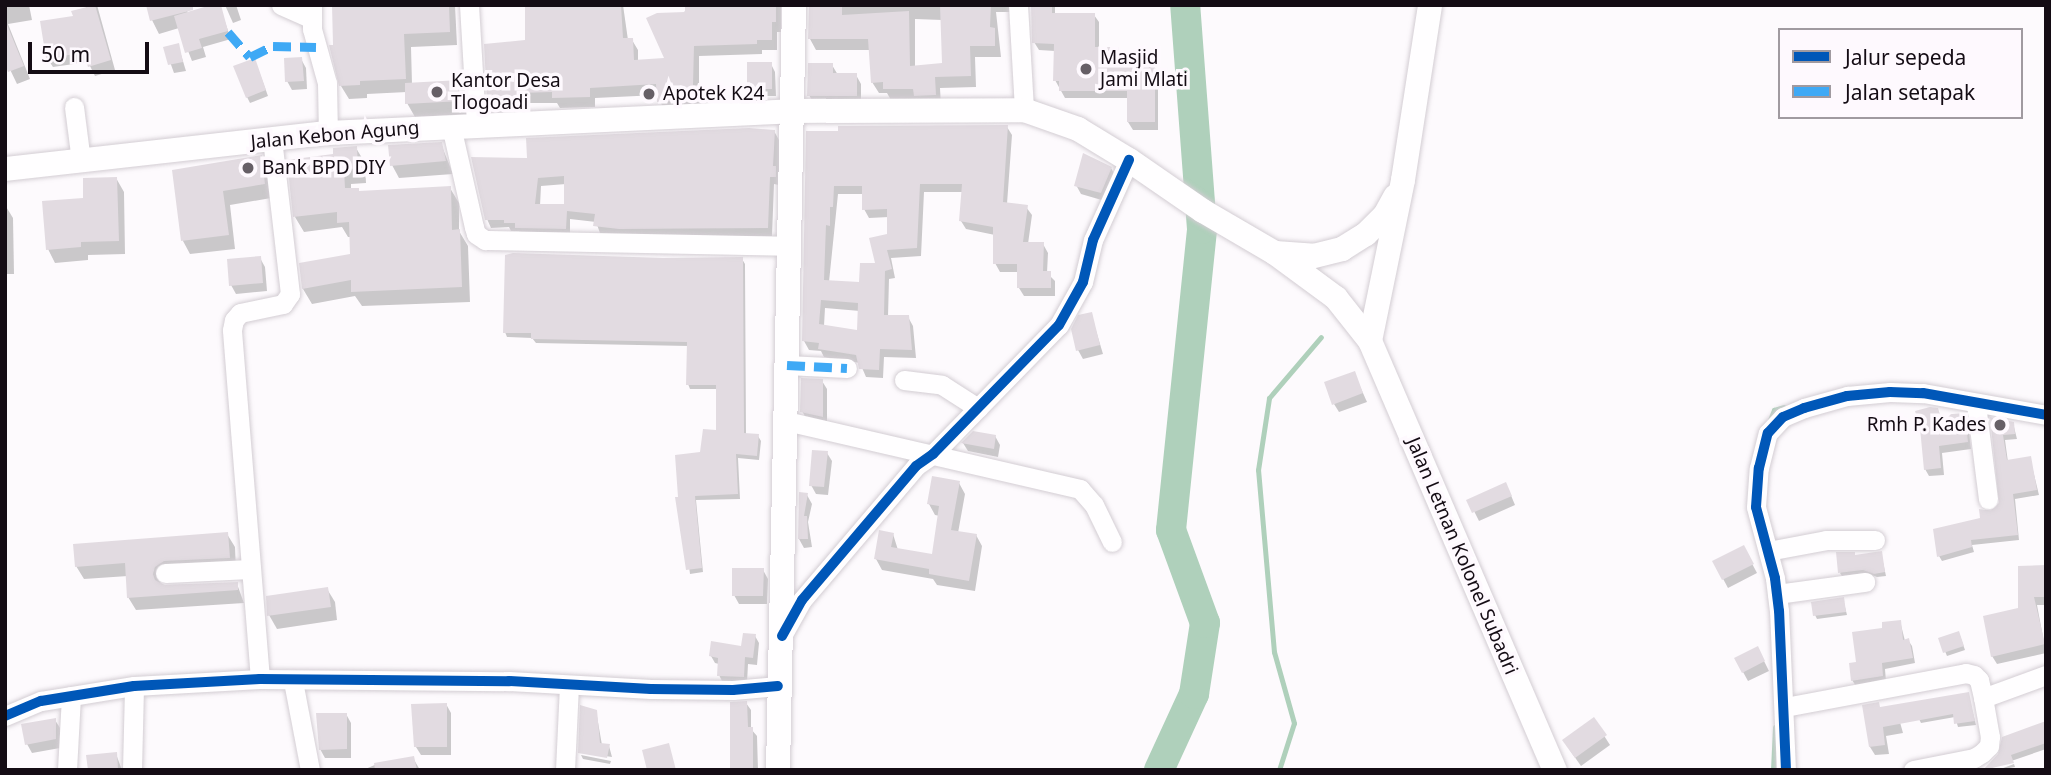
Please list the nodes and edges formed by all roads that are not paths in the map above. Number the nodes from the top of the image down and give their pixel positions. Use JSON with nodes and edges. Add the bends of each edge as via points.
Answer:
{"nodes":[{"id":1,"x":281,"y":5,"type":"edge"},
{"id":2,"x":469,"y":5,"type":"edge"},
{"id":3,"x":794,"y":5,"type":"edge"},
{"id":4,"x":1018,"y":5,"type":"edge"},
{"id":5,"x":1430,"y":5,"type":"edge"},
{"id":6,"x":312,"y":12,"type":"edge"},
{"id":7,"x":74,"y":107,"type":"dead end"},
{"id":8,"x":1024,"y":110,"type":"junction"},
{"id":9,"x":791,"y":111,"type":"junction"},
{"id":10,"x":463,"y":125,"type":"junction"},
{"id":11,"x":328,"y":134,"type":"junction"},
{"id":12,"x":272,"y":139,"type":"junction"},
{"id":13,"x":1129,"y":160,"type":"junction"},
{"id":14,"x":81,"y":161,"type":"junction"},
{"id":15,"x":5,"y":169,"type":"edge"},
{"id":16,"x":1404,"y":180,"type":"junction"},
{"id":17,"x":789,"y":246,"type":"junction"},
{"id":18,"x":1275,"y":253,"type":"junction"},
{"id":19,"x":1370,"y":341,"type":"junction"},
{"id":20,"x":787,"y":365,"type":"junction"},
{"id":21,"x":848,"y":368,"type":"dead end"},
{"id":22,"x":904,"y":380,"type":"dead end"},
{"id":23,"x":1976,"y":404,"type":"junction"},
{"id":24,"x":978,"y":408,"type":"junction"},
{"id":25,"x":2046,"y":415,"type":"edge"},
{"id":26,"x":786,"y":421,"type":"junction"},
{"id":27,"x":933,"y":454,"type":"junction"},
{"id":28,"x":1988,"y":499,"type":"dead end"},
{"id":29,"x":1875,"y":540,"type":"dead end"},
{"id":30,"x":1112,"y":542,"type":"dead end"},
{"id":31,"x":1768,"y":551,"type":"junction"},
{"id":32,"x":251,"y":569,"type":"junction"},
{"id":33,"x":165,"y":573,"type":"dead end"},
{"id":34,"x":1865,"y":582,"type":"dead end"},
{"id":35,"x":1777,"y":594,"type":"junction"},
{"id":36,"x":782,"y":636,"type":"junction"},
{"id":37,"x":2046,"y":675,"type":"edge"},
{"id":38,"x":260,"y":679,"type":"junction"},
{"id":39,"x":293,"y":681,"type":"junction"},
{"id":40,"x":569,"y":685,"type":"junction"},
{"id":41,"x":134,"y":686,"type":"junction"},
{"id":42,"x":778,"y":686,"type":"junction"},
{"id":43,"x":71,"y":696,"type":"junction"},
{"id":44,"x":1983,"y":698,"type":"junction"},
{"id":45,"x":1785,"y":707,"type":"junction"},
{"id":46,"x":5,"y":716,"type":"edge"},
{"id":47,"x":67,"y":770,"type":"edge"},
{"id":48,"x":132,"y":770,"type":"edge"},
{"id":49,"x":310,"y":770,"type":"edge"},
{"id":50,"x":565,"y":770,"type":"edge"},
{"id":51,"x":778,"y":770,"type":"edge"},
{"id":52,"x":1555,"y":770,"type":"edge"},
{"id":53,"x":1786,"y":770,"type":"edge"},
{"id":54,"x":1913,"y":770,"type":"edge"}],
"edges":[{"from":1,"to":6,"type":"street"},
{"from":2,"to":10,"type":"street"},
{"from":3,"to":9,"type":"main road"},
{"from":4,"to":8,"type":"street"},
{"from":5,"to":16,"type":"main road"},
{"from":6,"to":11,"type":"street","via":[[327,83]]},
{"from":7,"to":14,"type":"street"},
{"from":8,"to":9,"type":"main road","name":"Jalan Kebon Agung"},
{"from":8,"to":13,"type":"main road","name":"Jalan Kebon Agung","via":[[1078,129]]},
{"from":9,"to":10,"type":"main road","name":"Jalan Kebon Agung"},
{"from":9,"to":17,"type":"main road"},
{"from":10,"to":11,"type":"main road","name":"Jalan Kebon Agung"},
{"from":10,"to":17,"type":"street","via":[[474,227],[485,240]]},
{"from":11,"to":12,"type":"main road","name":"Jalan Kebon Agung"},
{"from":12,"to":14,"type":"main road","name":"Jalan Kebon Agung"},
{"from":12,"to":32,"type":"street","via":[[290,294],[283,304],[240,313],[232,330]]},
{"from":13,"to":18,"type":"main road","name":"Jalan Letnan Kolonel Subadri"},
{"from":13,"to":24,"type":"street","via":[[1093,240],[1083,282],[1059,325]]},
{"from":14,"to":15,"type":"main road","name":"Jalan Kebon Agung"},
{"from":16,"to":18,"type":"main road","via":[[1385,215],[1350,244],[1314,256]]},
{"from":16,"to":19,"type":"main road"},
{"from":17,"to":20,"type":"main road"},
{"from":18,"to":19,"type":"main road","name":"Jalan Letnan Kolonel Subadri","via":[[1336,298]]},
{"from":19,"to":52,"type":"main road","name":"Jalan Letnan Kolonel Subadri"},
{"from":20,"to":21,"type":"street"},
{"from":20,"to":26,"type":"main road"},
{"from":22,"to":24,"type":"street","via":[[942,385]]},
{"from":23,"to":25,"type":"street"},
{"from":23,"to":28,"type":"street"},
{"from":23,"to":31,"type":"street","via":[[1890,391],[1847,396],[1783,417],[1768,433],[1759,468],[1756,507]]},
{"from":24,"to":27,"type":"street"},
{"from":26,"to":27,"type":"street"},
{"from":26,"to":36,"type":"main road"},
{"from":27,"to":30,"type":"street","via":[[1080,489],[1094,505]]},
{"from":27,"to":36,"type":"street","via":[[916,466],[803,600]]},
{"from":29,"to":31,"type":"street","via":[[1826,540]]},
{"from":31,"to":35,"type":"street"},
{"from":32,"to":33,"type":"street"},
{"from":32,"to":38,"type":"street"},
{"from":34,"to":35,"type":"street"},
{"from":35,"to":45,"type":"street"},
{"from":36,"to":42,"type":"main road"},
{"from":37,"to":44,"type":"street"},
{"from":38,"to":39,"type":"street"},
{"from":38,"to":41,"type":"street"},
{"from":39,"to":40,"type":"street","via":[[373,678]]},
{"from":39,"to":49,"type":"street"},
{"from":40,"to":42,"type":"street","via":[[733,690]]},
{"from":40,"to":50,"type":"street"},
{"from":41,"to":43,"type":"street"},
{"from":41,"to":48,"type":"street"},
{"from":42,"to":51,"type":"main road"},
{"from":43,"to":46,"type":"street","via":[[41,701]]},
{"from":43,"to":47,"type":"street"},
{"from":44,"to":45,"type":"street","via":[[1979,680],[1966,673]]},
{"from":44,"to":54,"type":"street","via":[[1989,746],[1974,758]]},
{"from":45,"to":53,"type":"street"}]}
